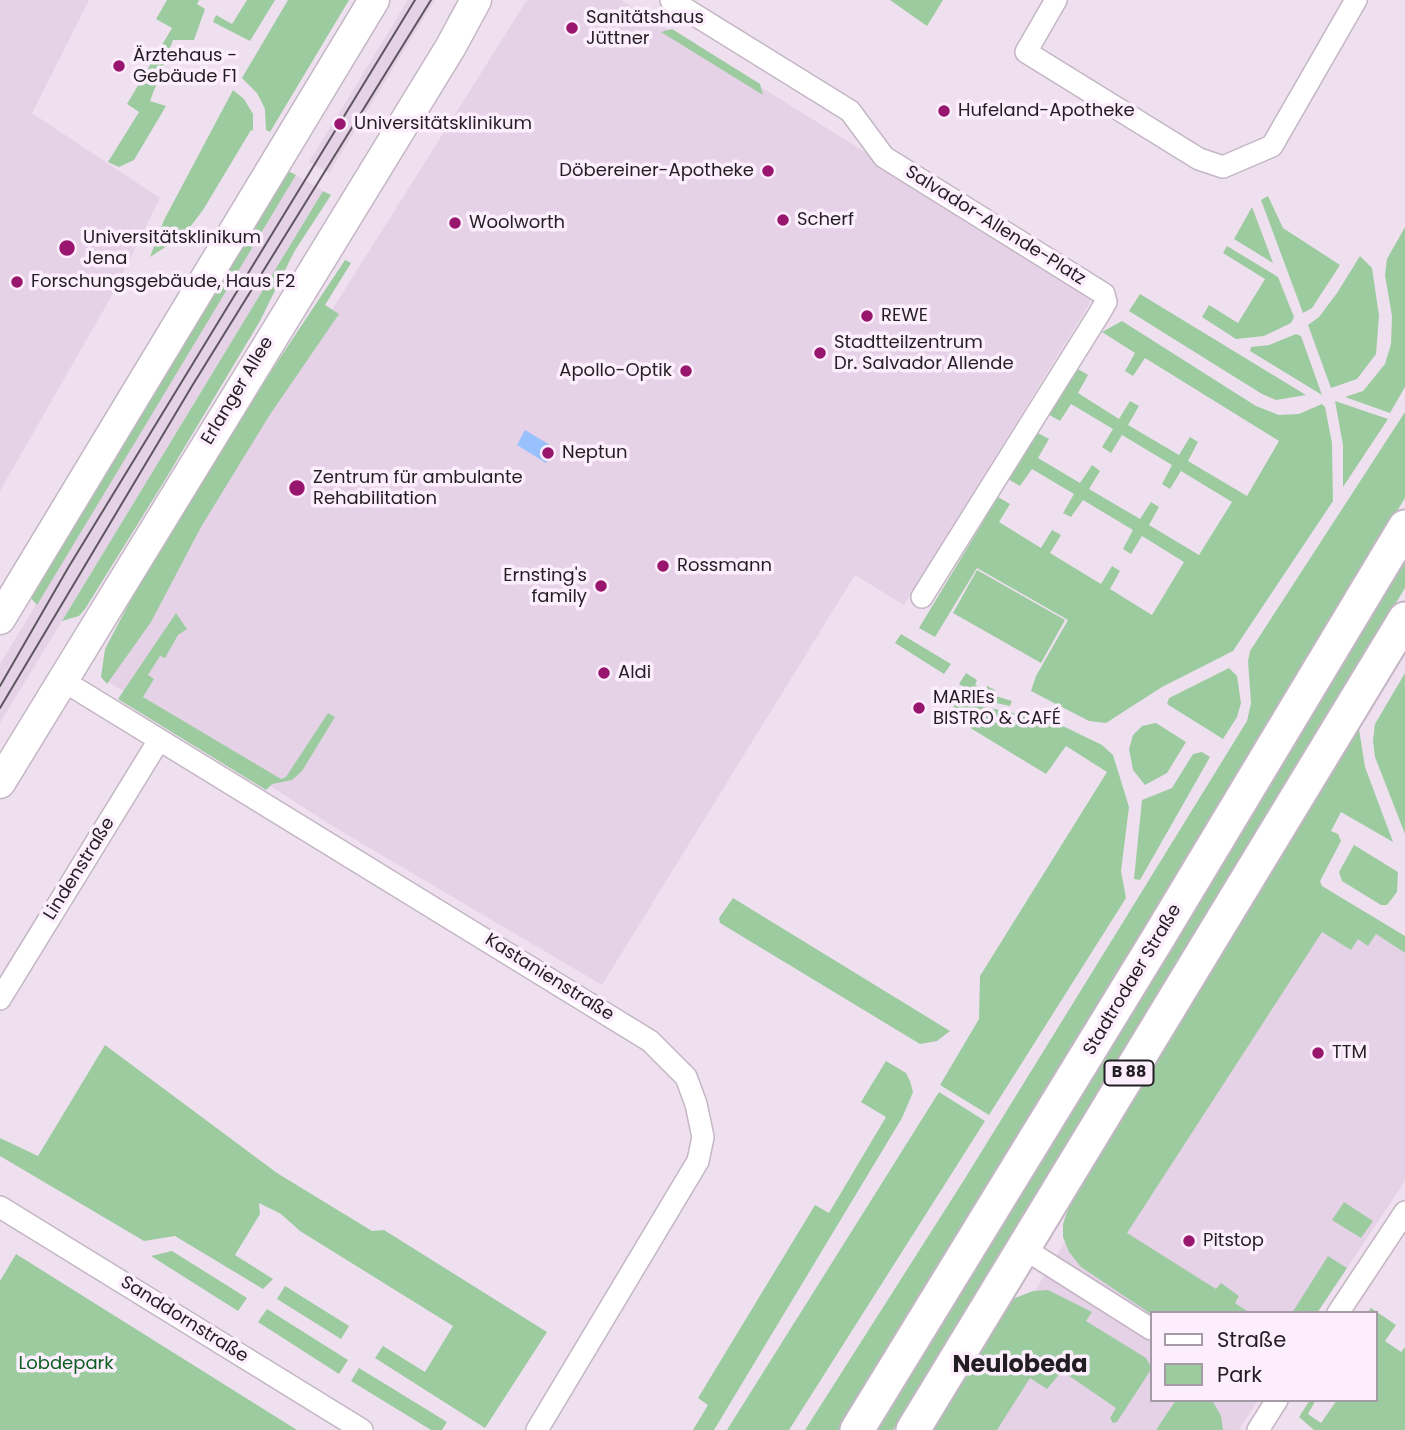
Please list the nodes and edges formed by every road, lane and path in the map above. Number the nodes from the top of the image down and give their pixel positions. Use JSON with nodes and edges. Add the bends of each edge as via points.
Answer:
{"nodes":[{"id":1,"x":374,"y":0,"type":"edge"},
{"id":2,"x":477,"y":0,"type":"edge"},
{"id":3,"x":671,"y":0,"type":"edge"},
{"id":4,"x":1056,"y":0,"type":"edge"},
{"id":5,"x":1356,"y":0,"type":"edge"},
{"id":6,"x":1405,"y":527,"type":"edge"},
{"id":7,"x":922,"y":597,"type":"dead end"},
{"id":8,"x":0,"y":619,"type":"edge"},
{"id":9,"x":1405,"y":619,"type":"edge"},
{"id":10,"x":62,"y":680,"type":"junction"},
{"id":11,"x":159,"y":740,"type":"junction"},
{"id":12,"x":0,"y":783,"type":"edge"},
{"id":13,"x":0,"y":999,"type":"edge"},
{"id":14,"x":2,"y":1212,"type":"edge"},
{"id":15,"x":1405,"y":1212,"type":"edge"},
{"id":16,"x":1023,"y":1248,"type":"junction"},
{"id":17,"x":1339,"y":1311,"type":"edge"},
{"id":18,"x":1150,"y":1328,"type":"edge"},
{"id":19,"x":1270,"y":1403,"type":"edge"},
{"id":20,"x":362,"y":1430,"type":"edge"},
{"id":21,"x":537,"y":1430,"type":"edge"},
{"id":22,"x":857,"y":1430,"type":"edge"},
{"id":23,"x":913,"y":1430,"type":"edge"},
{"id":24,"x":1258,"y":1430,"type":"edge"}],
"edges":[{"from":1,"to":8,"type":"main road"},
{"from":2,"to":10,"type":"main road","name":"Erlanger Allee"},
{"from":3,"to":7,"type":"street","name":"Salvador-Allende-Platz","via":[[850,111],[884,157],[1104,294],[1106,303]]},
{"from":4,"to":5,"type":"street","via":[[1026,52],[1199,159],[1223,166],[1272,146]]},
{"from":6,"to":22,"type":"main road","name":"Stadtrodaer Straße","number":"B 88"},
{"from":9,"to":16,"type":"main road","number":"B 88"},
{"from":10,"to":11,"type":"street","name":"Kastanienstraße"},
{"from":10,"to":12,"type":"main road","name":"Erlanger Allee"},
{"from":11,"to":13,"type":"street","name":"Lindenstraße"},
{"from":11,"to":21,"type":"street","name":"Kastanienstraße","via":[[650,1041],[686,1077],[704,1137],[698,1161]]},
{"from":14,"to":20,"type":"street","name":"Sanddornstraße"},
{"from":15,"to":17,"type":"street"},
{"from":16,"to":18,"type":"street"},
{"from":16,"to":23,"type":"main road","number":"B 88"},
{"from":19,"to":24,"type":"street"}]}
